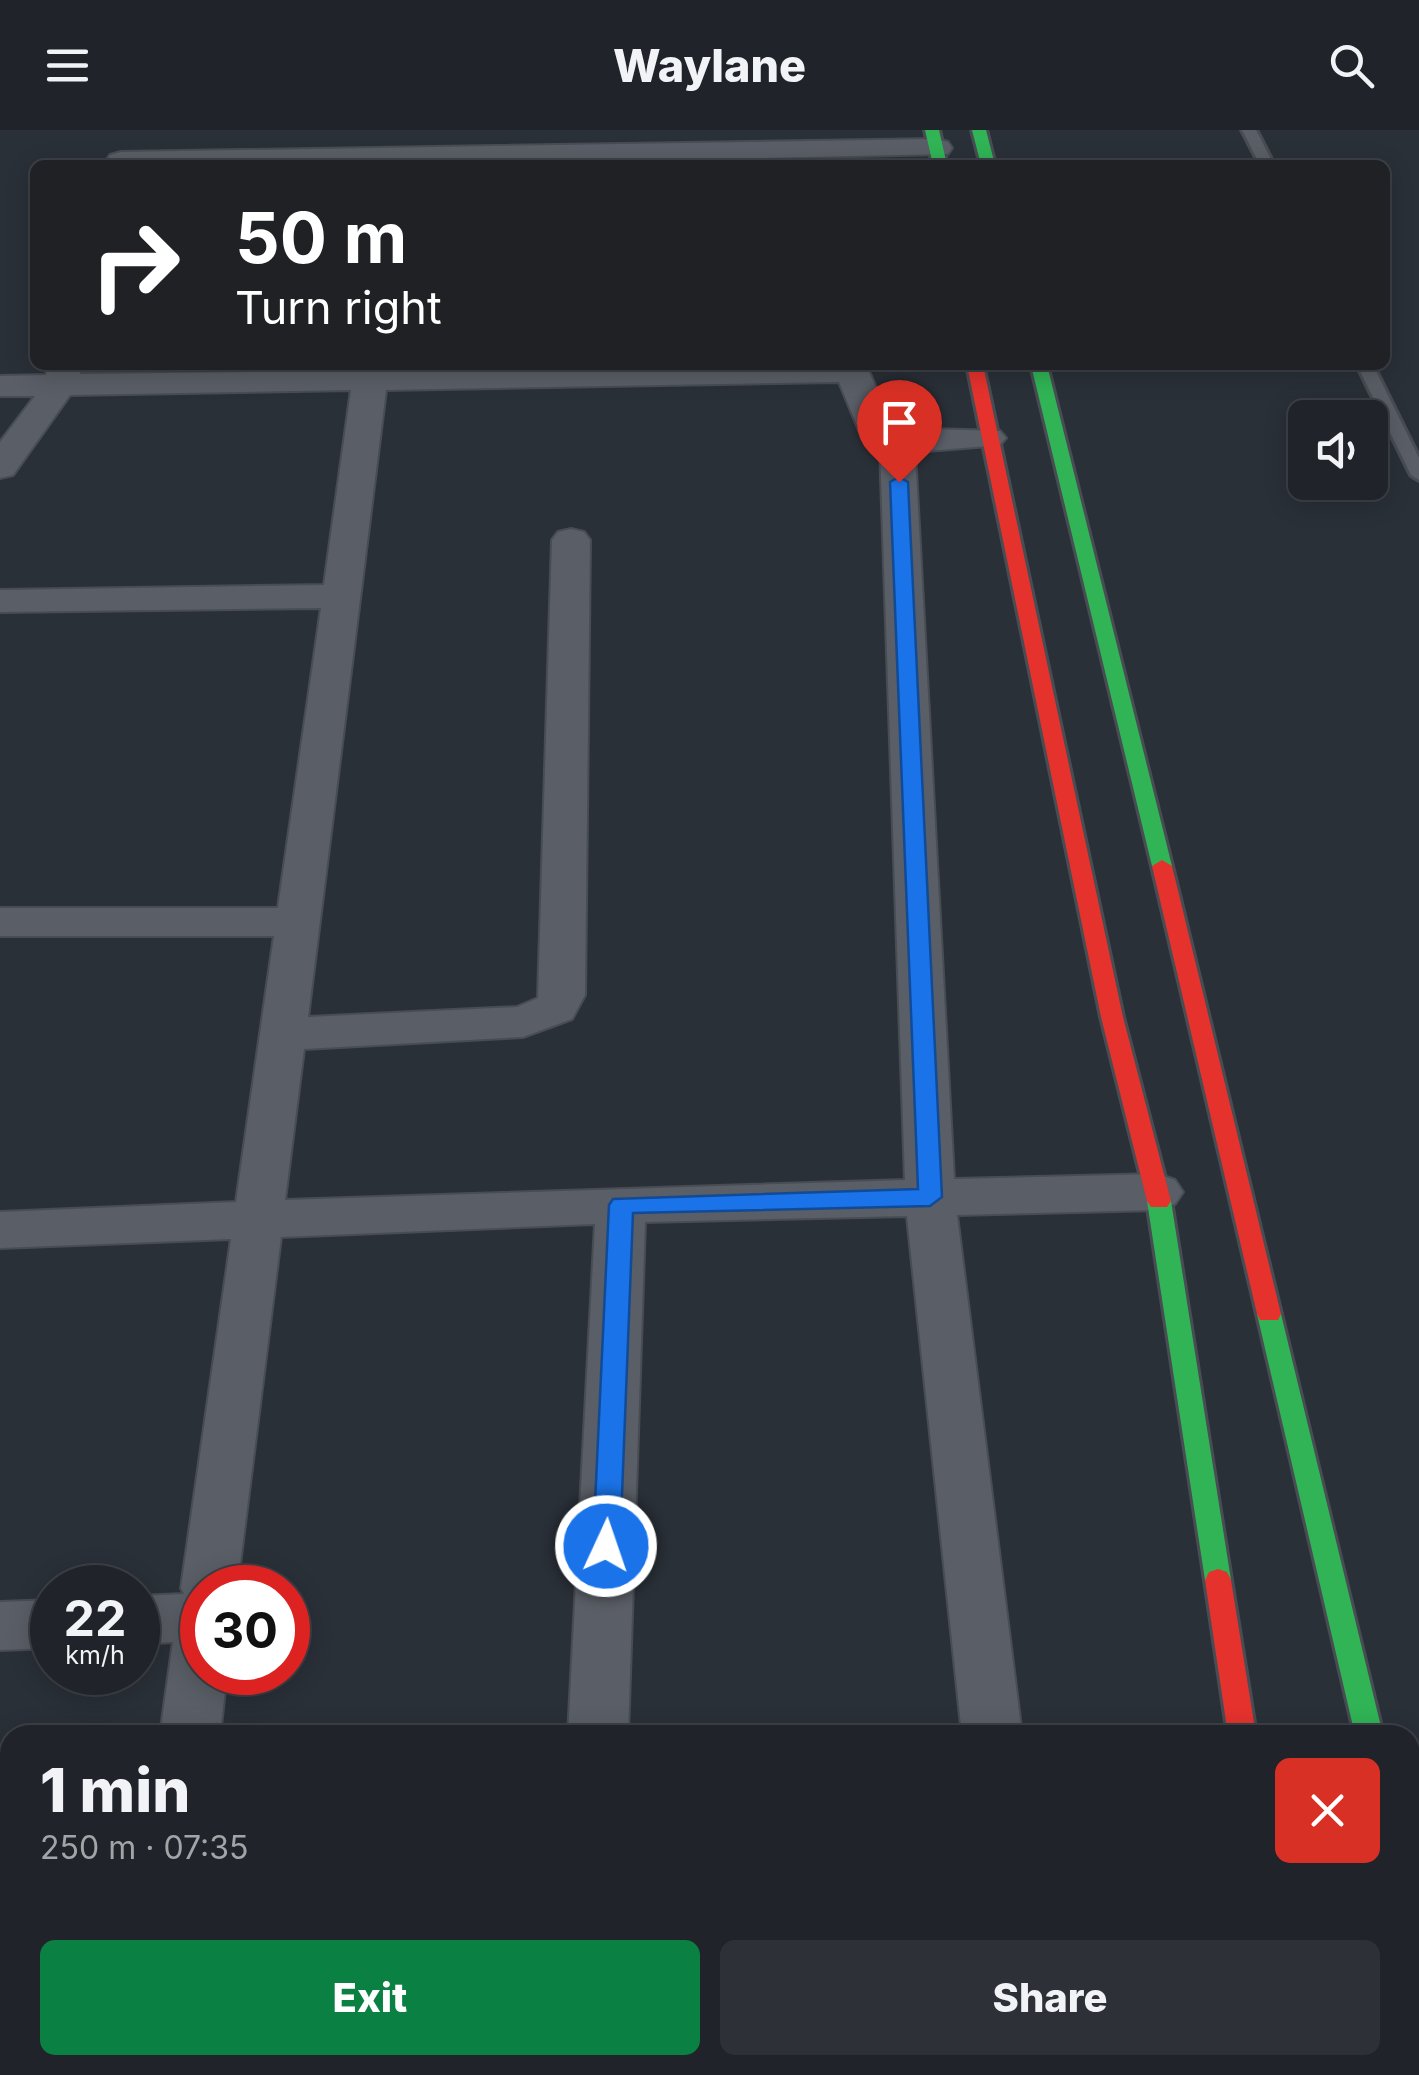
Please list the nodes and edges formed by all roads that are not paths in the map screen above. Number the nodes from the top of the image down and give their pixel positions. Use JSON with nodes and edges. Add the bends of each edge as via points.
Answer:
{"nodes":[{"id":1,"x":129,"y":130,"type":"edge"},
{"id":2,"x":979,"y":130,"type":"edge"},
{"id":3,"x":1249,"y":130,"type":"edge"},
{"id":4,"x":811,"y":148,"type":"edge"},
{"id":5,"x":936,"y":148,"type":"edge"},
{"id":6,"x":586,"y":149,"type":"edge"},
{"id":7,"x":121,"y":160,"type":"edge"},
{"id":8,"x":287,"y":160,"type":"edge"},
{"id":9,"x":987,"y":160,"type":"edge"},
{"id":10,"x":1264,"y":160,"type":"edge"},
{"id":11,"x":602,"y":370,"type":"edge"},
{"id":12,"x":851,"y":370,"type":"edge"},
{"id":13,"x":976,"y":370,"type":"edge"},
{"id":14,"x":1040,"y":370,"type":"edge"},
{"id":15,"x":1367,"y":370,"type":"edge"},
{"id":16,"x":62,"y":375,"type":"edge"},
{"id":17,"x":370,"y":380,"type":"junction"},
{"id":18,"x":0,"y":386,"type":"edge"},
{"id":19,"x":988,"y":438,"type":"junction"},
{"id":20,"x":897,"y":442,"type":"junction"},
{"id":21,"x":0,"y":467,"type":"edge"},
{"id":22,"x":1419,"y":475,"type":"edge"},
{"id":23,"x":571,"y":540,"type":"dead end"},
{"id":24,"x":340,"y":596,"type":"junction"},
{"id":25,"x":0,"y":602,"type":"edge"},
{"id":26,"x":0,"y":922,"type":"edge"},
{"id":27,"x":298,"y":922,"type":"junction"},
{"id":28,"x":283,"y":1034,"type":"junction"},
{"id":29,"x":1158,"y":1192,"type":"junction"},
{"id":30,"x":930,"y":1197,"type":"junction"},
{"id":31,"x":621,"y":1205,"type":"junction"},
{"id":32,"x":258,"y":1220,"type":"junction"},
{"id":33,"x":0,"y":1230,"type":"edge"},
{"id":34,"x":212,"y":1565,"type":"edge"},
{"id":35,"x":30,"y":1625,"type":"edge"},
{"id":36,"x":0,"y":1626,"type":"edge"},
{"id":37,"x":195,"y":1695,"type":"edge"},
{"id":38,"x":191,"y":1725,"type":"edge"},
{"id":39,"x":598,"y":1725,"type":"edge"},
{"id":40,"x":991,"y":1725,"type":"edge"},
{"id":41,"x":1240,"y":1725,"type":"edge"},
{"id":42,"x":1368,"y":1725,"type":"edge"}],
"edges":[{"from":1,"to":7,"type":"street"},
{"from":2,"to":9,"type":"street"},
{"from":3,"to":10,"type":"lane"},
{"from":4,"to":5,"type":"street"},
{"from":4,"to":6,"type":"street"},
{"from":6,"to":8,"type":"street"},
{"from":11,"to":17,"type":"street"},
{"from":12,"to":20,"type":"street","via":[[879,435]]},
{"from":13,"to":19,"type":"street"},
{"from":14,"to":42,"type":"street"},
{"from":15,"to":22,"type":"lane"},
{"from":16,"to":17,"type":"street"},
{"from":16,"to":18,"type":"street"},
{"from":16,"to":21,"type":"street"},
{"from":17,"to":24,"type":"street"},
{"from":19,"to":20,"type":"street"},
{"from":19,"to":29,"type":"street","via":[[1112,1017]]},
{"from":20,"to":30,"type":"street"},
{"from":23,"to":28,"type":"street","via":[[562,995],[556,1008],[524,1022]]},
{"from":24,"to":25,"type":"street"},
{"from":24,"to":27,"type":"street"},
{"from":26,"to":27,"type":"street"},
{"from":27,"to":28,"type":"street"},
{"from":28,"to":32,"type":"street"},
{"from":29,"to":30,"type":"street"},
{"from":29,"to":41,"type":"street"},
{"from":30,"to":31,"type":"street"},
{"from":30,"to":40,"type":"street"},
{"from":31,"to":32,"type":"street"},
{"from":31,"to":39,"type":"street"},
{"from":32,"to":33,"type":"street"},
{"from":32,"to":34,"type":"street"},
{"from":35,"to":36,"type":"street"},
{"from":37,"to":38,"type":"street"}]}
